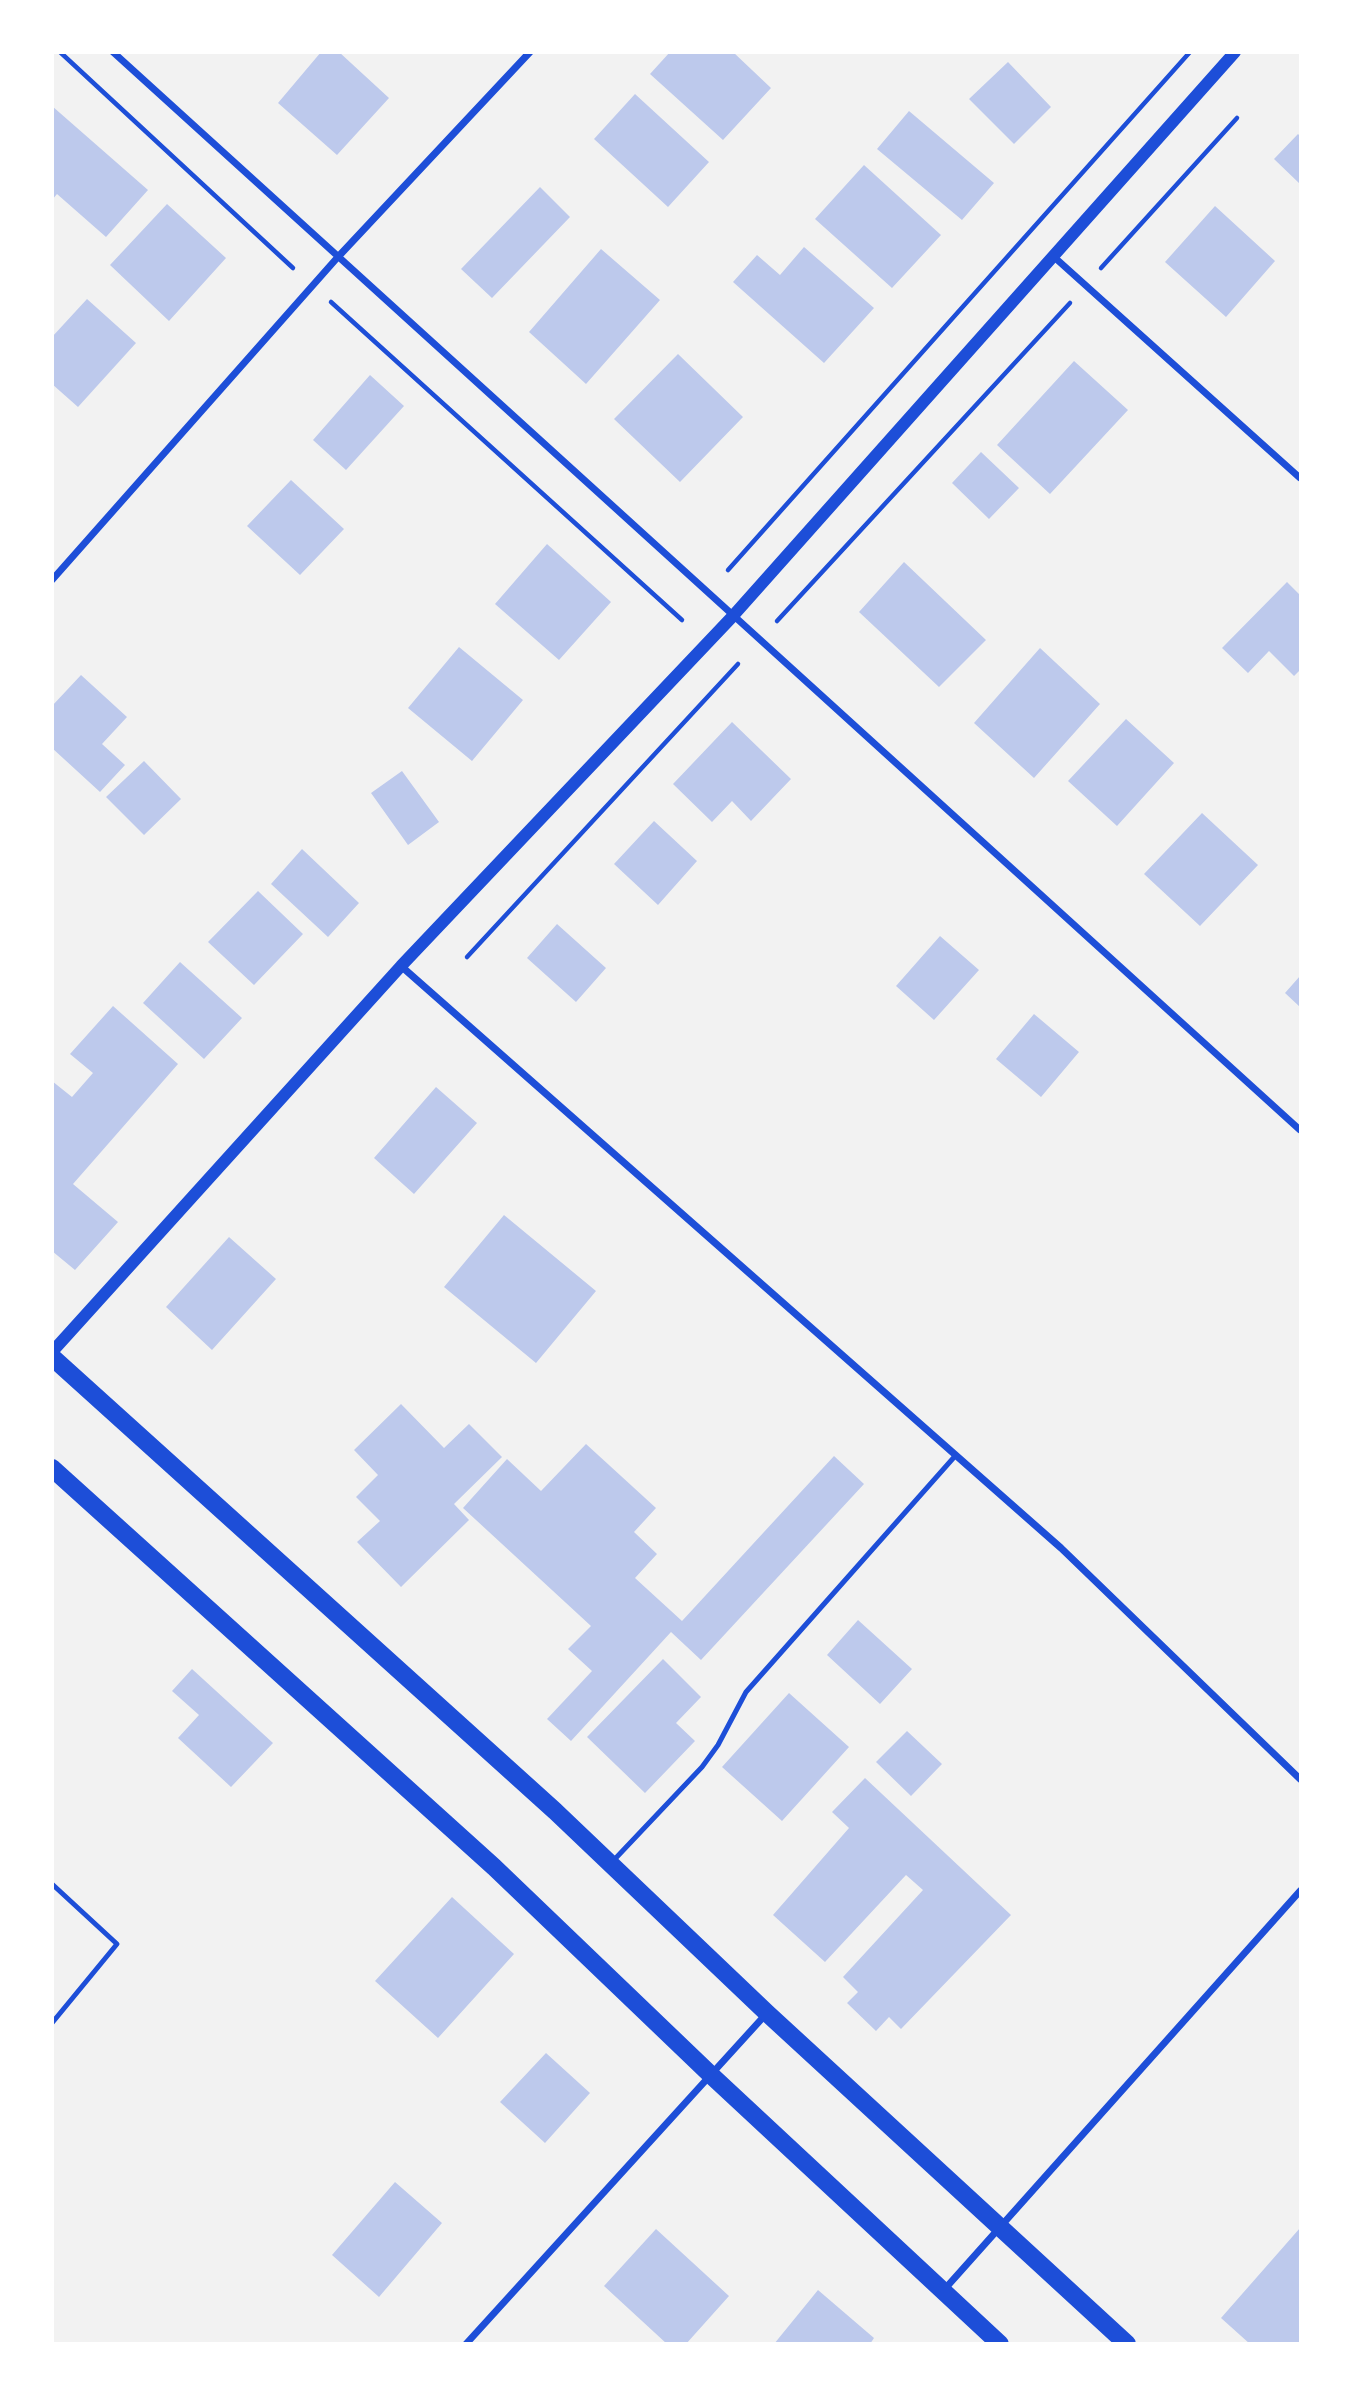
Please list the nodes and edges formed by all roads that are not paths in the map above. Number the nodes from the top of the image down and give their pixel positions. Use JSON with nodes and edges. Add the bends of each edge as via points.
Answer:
{"nodes":[{"id":1,"x":113,"y":52,"type":"edge"},
{"id":2,"x":530,"y":52,"type":"edge"},
{"id":3,"x":1236,"y":52,"type":"edge"},
{"id":4,"x":1054,"y":256,"type":"junction"},
{"id":5,"x":337,"y":258,"type":"junction"},
{"id":6,"x":1300,"y":478,"type":"edge"},
{"id":7,"x":52,"y":580,"type":"edge"},
{"id":8,"x":732,"y":617,"type":"junction"},
{"id":9,"x":401,"y":965,"type":"junction"},
{"id":10,"x":1300,"y":1130,"type":"edge"},
{"id":11,"x":52,"y":1354,"type":"edge"},
{"id":12,"x":956,"y":1455,"type":"junction"},
{"id":13,"x":52,"y":1468,"type":"edge"},
{"id":14,"x":1300,"y":1779,"type":"edge"},
{"id":15,"x":610,"y":1864,"type":"junction"},
{"id":16,"x":52,"y":1884,"type":"edge"},
{"id":17,"x":1300,"y":1891,"type":"edge"},
{"id":18,"x":767,"y":2013,"type":"junction"},
{"id":19,"x":52,"y":2023,"type":"edge"},
{"id":20,"x":712,"y":2076,"type":"junction"},
{"id":21,"x":1000,"y":2228,"type":"junction"},
{"id":22,"x":943,"y":2291,"type":"junction"},
{"id":23,"x":466,"y":2343,"type":"edge"},
{"id":24,"x":1000,"y":2343,"type":"edge"},
{"id":25,"x":1127,"y":2343,"type":"edge"}],
"edges":[{"from":1,"to":5,"type":"street"},
{"from":2,"to":5,"type":"street"},
{"from":3,"to":4,"type":"street"},
{"from":4,"to":6,"type":"street"},
{"from":4,"to":8,"type":"street"},
{"from":5,"to":7,"type":"street"},
{"from":5,"to":8,"type":"street"},
{"from":8,"to":9,"type":"street"},
{"from":8,"to":10,"type":"street"},
{"from":9,"to":11,"type":"street"},
{"from":9,"to":12,"type":"street"},
{"from":11,"to":15,"type":"main road"},
{"from":12,"to":14,"type":"street","via":[[1061,1548]]},
{"from":12,"to":15,"type":"lane","via":[[746,1692],[702,1767]]},
{"from":13,"to":20,"type":"main road","via":[[494,1867]]},
{"from":15,"to":18,"type":"main road"},
{"from":16,"to":19,"type":"lane","via":[[117,1944]]},
{"from":17,"to":21,"type":"street"},
{"from":18,"to":20,"type":"street"},
{"from":18,"to":21,"type":"main road"},
{"from":20,"to":22,"type":"main road"},
{"from":20,"to":23,"type":"street"},
{"from":21,"to":22,"type":"street"},
{"from":21,"to":25,"type":"main road"},
{"from":22,"to":24,"type":"main road"}]}
